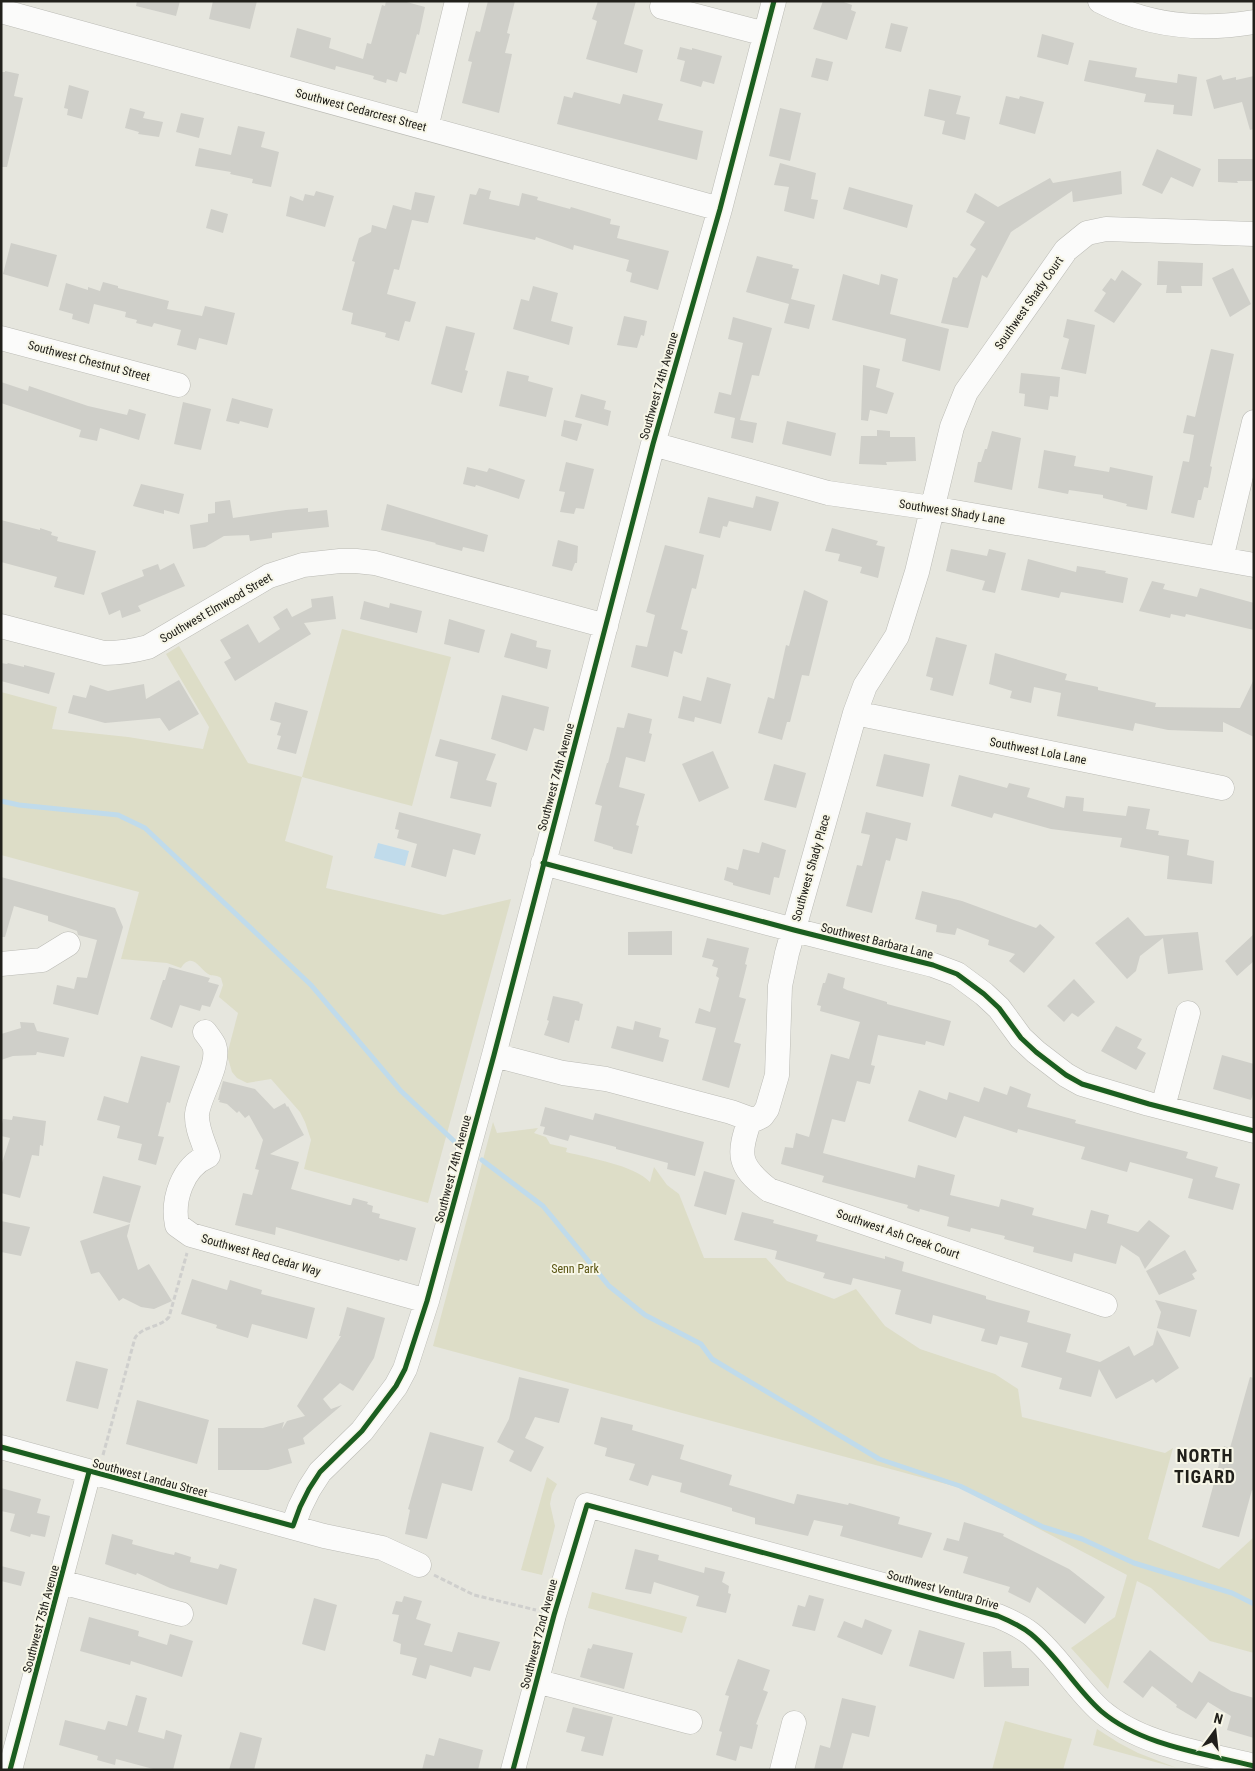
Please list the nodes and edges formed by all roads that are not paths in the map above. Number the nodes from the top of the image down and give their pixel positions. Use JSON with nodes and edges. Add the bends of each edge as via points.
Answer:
{"nodes":[{"id":1,"x":457,"y":1,"type":"edge"},
{"id":2,"x":774,"y":1,"type":"edge"},
{"id":3,"x":1100,"y":1,"type":"edge"},
{"id":4,"x":662,"y":8,"type":"dead end"},
{"id":5,"x":1,"y":11,"type":"edge"},
{"id":6,"x":1254,"y":22,"type":"edge"},
{"id":7,"x":765,"y":34,"type":"junction"},
{"id":8,"x":426,"y":128,"type":"junction"},
{"id":9,"x":720,"y":209,"type":"junction"},
{"id":10,"x":1254,"y":234,"type":"edge"},
{"id":11,"x":1,"y":338,"type":"edge"},
{"id":12,"x":178,"y":385,"type":"dead end"},
{"id":13,"x":1254,"y":422,"type":"edge"},
{"id":14,"x":653,"y":444,"type":"junction"},
{"id":15,"x":932,"y":508,"type":"junction"},
{"id":16,"x":1221,"y":559,"type":"junction"},
{"id":17,"x":1254,"y":565,"type":"edge"},
{"id":18,"x":1,"y":626,"type":"edge"},
{"id":19,"x":606,"y":626,"type":"junction"},
{"id":20,"x":855,"y":713,"type":"junction"},
{"id":21,"x":1222,"y":788,"type":"dead end"},
{"id":22,"x":543,"y":863,"type":"junction"},
{"id":23,"x":794,"y":930,"type":"junction"},
{"id":24,"x":68,"y":944,"type":"dead end"},
{"id":25,"x":1,"y":964,"type":"edge"},
{"id":26,"x":1188,"y":1012,"type":"dead end"},
{"id":27,"x":205,"y":1032,"type":"dead end"},
{"id":28,"x":494,"y":1055,"type":"junction"},
{"id":29,"x":1164,"y":1108,"type":"junction"},
{"id":30,"x":750,"y":1119,"type":"junction"},
{"id":31,"x":1254,"y":1131,"type":"edge"},
{"id":32,"x":427,"y":1302,"type":"junction"},
{"id":33,"x":1105,"y":1305,"type":"dead end"},
{"id":34,"x":1,"y":1447,"type":"edge"},
{"id":35,"x":94,"y":1473,"type":"junction"},
{"id":36,"x":587,"y":1505,"type":"joint"},
{"id":37,"x":293,"y":1526,"type":"junction"},
{"id":38,"x":419,"y":1565,"type":"road end"},
{"id":39,"x":61,"y":1582,"type":"junction"},
{"id":40,"x":181,"y":1614,"type":"dead end"},
{"id":41,"x":536,"y":1681,"type":"junction"},
{"id":42,"x":690,"y":1722,"type":"dead end"},
{"id":43,"x":794,"y":1723,"type":"dead end"},
{"id":44,"x":1254,"y":1766,"type":"edge"},
{"id":45,"x":10,"y":1770,"type":"edge"},
{"id":46,"x":513,"y":1770,"type":"edge"},
{"id":47,"x":782,"y":1770,"type":"edge"}],
"edges":[{"from":1,"to":8,"type":"street"},
{"from":2,"to":7,"type":"street","name":"Southwest 74th Avenue"},
{"from":3,"to":6,"type":"street","via":[[1135,16],[1160,22],[1200,27]]},
{"from":4,"to":7,"type":"street"},
{"from":5,"to":8,"type":"street","name":"Southwest Cedarcrest Street"},
{"from":7,"to":9,"type":"street","name":"Southwest 74th Avenue"},
{"from":8,"to":9,"type":"street","name":"Southwest Cedarcrest Street"},
{"from":9,"to":14,"type":"street","name":"Southwest 74th Avenue"},
{"from":10,"to":15,"type":"street","name":"Southwest Shady Court","via":[[1106,229],[1087,233],[1066,250],[966,392],[952,427]]},
{"from":11,"to":12,"type":"street","name":"Southwest Chestnut Street"},
{"from":13,"to":16,"type":"street"},
{"from":14,"to":15,"type":"street","name":"Southwest Shady Lane","via":[[828,493]]},
{"from":14,"to":19,"type":"street","name":"Southwest 74th Avenue"},
{"from":15,"to":16,"type":"street","name":"Southwest Shady Lane"},
{"from":15,"to":20,"type":"street","name":"Southwest Shady Place","via":[[897,636],[865,686]]},
{"from":16,"to":17,"type":"street","name":"Southwest Shady Lane"},
{"from":18,"to":19,"type":"street","name":"Southwest Elmwood Street","via":[[104,653],[134,651],[148,647],[269,576],[303,565],[356,561],[397,569]]},
{"from":19,"to":22,"type":"street","name":"Southwest 74th Avenue"},
{"from":20,"to":21,"type":"street","name":"Southwest Lola Lane"},
{"from":20,"to":23,"type":"street","name":"Southwest Shady Place"},
{"from":22,"to":23,"type":"street","name":"Southwest Barbara Lane"},
{"from":22,"to":28,"type":"street","name":"Southwest 74th Avenue"},
{"from":23,"to":29,"type":"street","name":"Southwest Barbara Lane","via":[[957,974],[984,994],[1036,1052],[1066,1075],[1082,1084]]},
{"from":23,"to":30,"type":"street","name":"Southwest Shady Place","via":[[780,986],[777,1075],[767,1109],[762,1116]]},
{"from":24,"to":25,"type":"street","via":[[42,960]]},
{"from":26,"to":29,"type":"street"},
{"from":27,"to":32,"type":"street","name":"Southwest Red Cedar Way","via":[[214,1046],[215,1056],[197,1113],[208,1156],[186,1174],[181,1184],[174,1213],[176,1225],[191,1236]]},
{"from":28,"to":30,"type":"street","via":[[564,1073],[606,1079]]},
{"from":28,"to":32,"type":"street","name":"Southwest 74th Avenue"},
{"from":29,"to":31,"type":"street","name":"Southwest Barbara Lane"},
{"from":30,"to":33,"type":"street","name":"Southwest Ash Creek Court","via":[[741,1155],[756,1180],[769,1190]]},
{"from":32,"to":37,"type":"street","name":"Southwest 74th Avenue","via":[[405,1369],[396,1386],[362,1431],[320,1472]]},
{"from":34,"to":35,"type":"street","name":"Southwest Landau Street"},
{"from":35,"to":37,"type":"street","name":"Southwest Landau Street"},
{"from":35,"to":39,"type":"street","name":"Southwest 75th Avenue"},
{"from":36,"to":41,"type":"street","name":"Southwest 72nd Avenue"},
{"from":36,"to":44,"type":"street","name":"Southwest Ventura Drive","via":[[998,1616],[1032,1634],[1101,1710],[1126,1728],[1146,1738]]},
{"from":37,"to":38,"type":"street","name":"Southwest Landau Street","via":[[382,1548]]},
{"from":39,"to":40,"type":"street"},
{"from":39,"to":45,"type":"street","name":"Southwest 75th Avenue"},
{"from":41,"to":42,"type":"street"},
{"from":41,"to":46,"type":"street","name":"Southwest 72nd Avenue"},
{"from":43,"to":47,"type":"street"}]}
